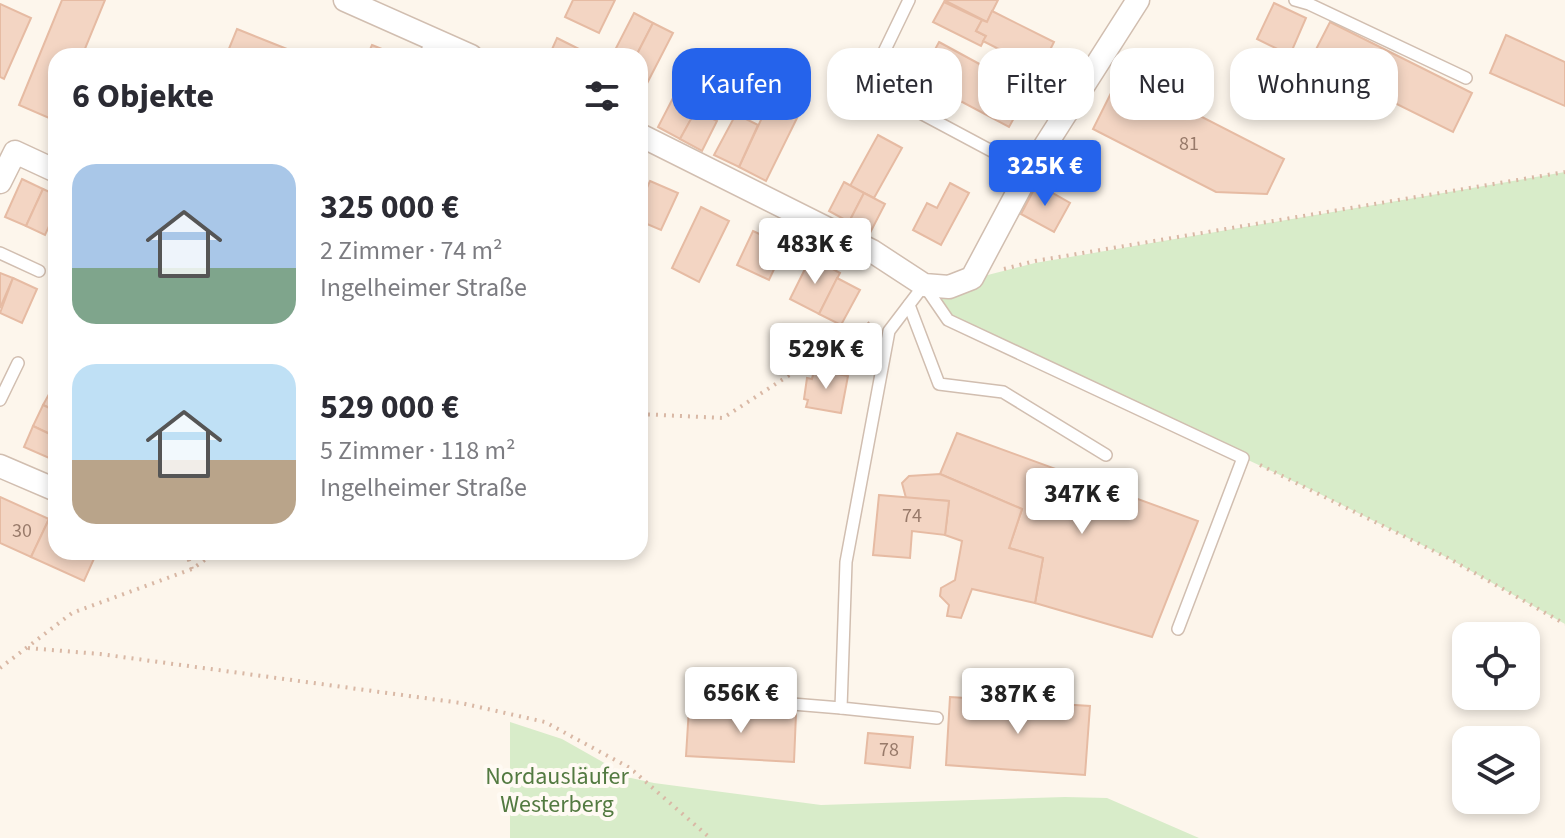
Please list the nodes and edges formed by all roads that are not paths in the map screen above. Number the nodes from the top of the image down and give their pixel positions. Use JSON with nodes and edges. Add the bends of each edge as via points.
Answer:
{"nodes":[{"id":1,"x":345,"y":0,"type":"edge"},
{"id":2,"x":909,"y":0,"type":"edge"},
{"id":3,"x":1138,"y":0,"type":"edge"},
{"id":4,"x":1295,"y":0,"type":"edge"},
{"id":5,"x":429,"y":48,"type":"edge"},
{"id":6,"x":1466,"y":78,"type":"dead end"},
{"id":7,"x":648,"y":139,"type":"edge"},
{"id":8,"x":48,"y":167,"type":"edge"},
{"id":9,"x":1029,"y":171,"type":"junction"},
{"id":10,"x":0,"y":182,"type":"edge"},
{"id":11,"x":0,"y":253,"type":"edge"},
{"id":12,"x":39,"y":271,"type":"dead end"},
{"id":13,"x":924,"y":285,"type":"junction"},
{"id":14,"x":909,"y":305,"type":"junction"},
{"id":15,"x":18,"y":363,"type":"dead end"},
{"id":16,"x":0,"y":400,"type":"edge"},
{"id":17,"x":1106,"y":455,"type":"dead end"},
{"id":18,"x":0,"y":466,"type":"edge"},
{"id":19,"x":48,"y":487,"type":"edge"},
{"id":20,"x":1178,"y":629,"type":"dead end"},
{"id":21,"x":693,"y":696,"type":"dead end"},
{"id":22,"x":841,"y":708,"type":"junction"},
{"id":23,"x":937,"y":718,"type":"dead end"}],
"edges":[{"from":1,"to":5,"type":"street"},
{"from":2,"to":9,"type":"lane","via":[[868,85]]},
{"from":3,"to":9,"type":"street"},
{"from":4,"to":6,"type":"lane"},
{"from":7,"to":13,"type":"street","via":[[872,251]]},
{"from":8,"to":10,"type":"street","via":[[15,152]]},
{"from":9,"to":13,"type":"street","via":[[972,278],[949,287]]},
{"from":11,"to":12,"type":"lane"},
{"from":13,"to":14,"type":"lane"},
{"from":13,"to":20,"type":"lane","via":[[948,320],[1243,458]]},
{"from":14,"to":17,"type":"lane","via":[[939,384],[1003,392]]},
{"from":14,"to":22,"type":"lane","via":[[889,331],[846,562]]},
{"from":15,"to":16,"type":"lane"},
{"from":18,"to":19,"type":"street"},
{"from":21,"to":22,"type":"lane"},
{"from":22,"to":23,"type":"lane"}]}
